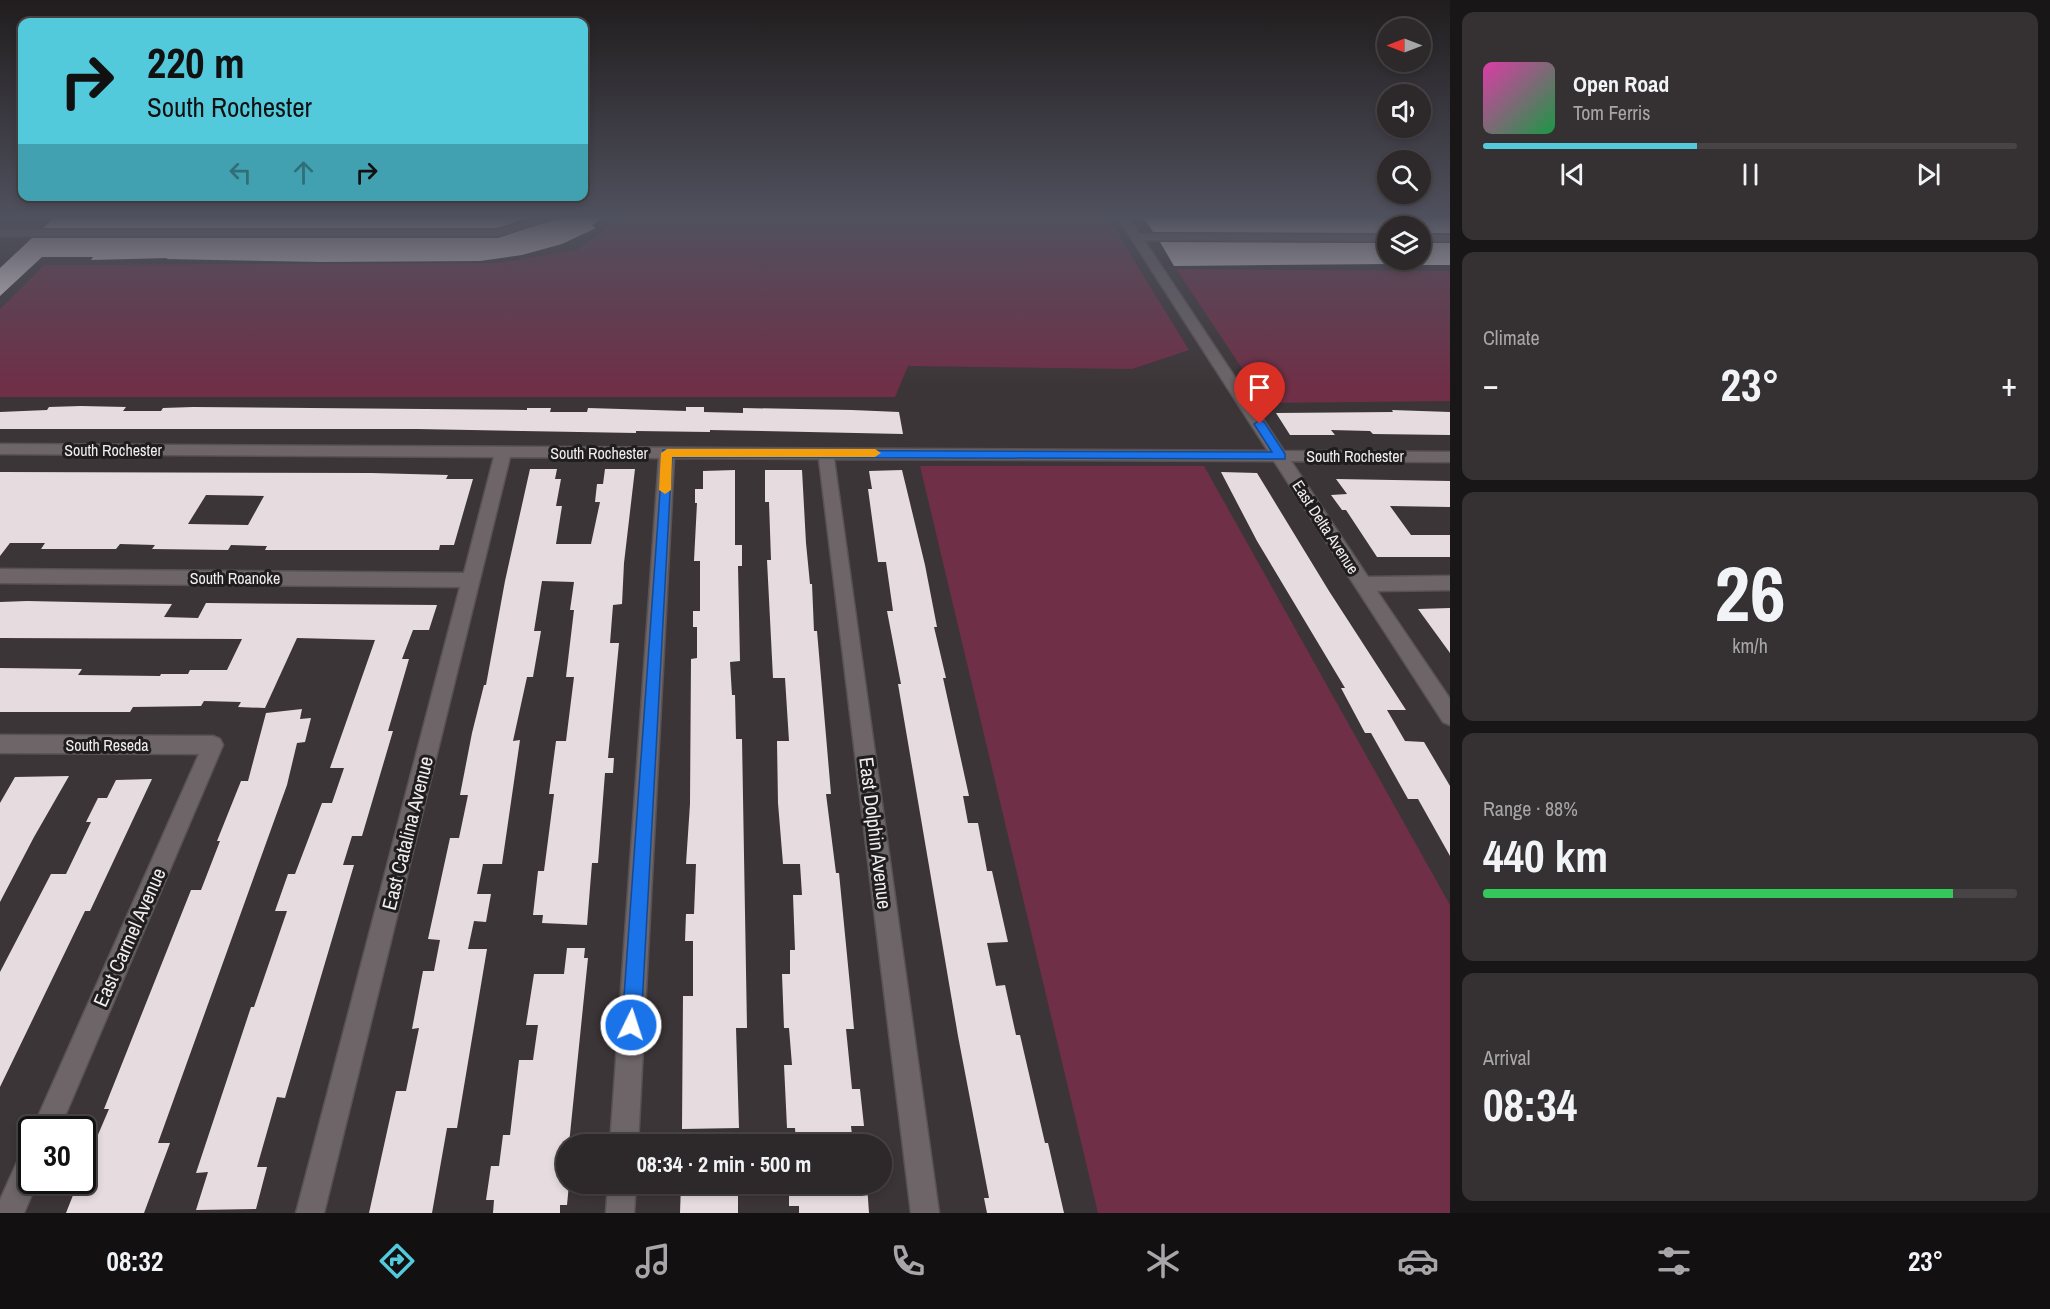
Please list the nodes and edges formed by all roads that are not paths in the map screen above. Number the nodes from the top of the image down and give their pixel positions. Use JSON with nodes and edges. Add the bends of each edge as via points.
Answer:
{"nodes":[{"id":1,"x":1160,"y":275,"type":"edge"},
{"id":2,"x":0,"y":449,"type":"edge"},
{"id":3,"x":503,"y":453,"type":"junction"},
{"id":4,"x":667,"y":453,"type":"junction"},
{"id":5,"x":826,"y":453,"type":"junction"},
{"id":6,"x":1281,"y":456,"type":"junction"},
{"id":7,"x":1450,"y":457,"type":"edge"},
{"id":8,"x":0,"y":576,"type":"edge"},
{"id":9,"x":471,"y":580,"type":"junction"},
{"id":10,"x":1450,"y":583,"type":"edge"},
{"id":11,"x":1363,"y":584,"type":"junction"},
{"id":12,"x":1450,"y":716,"type":"edge"},
{"id":13,"x":0,"y":744,"type":"edge"},
{"id":14,"x":213,"y":745,"type":"joint"},
{"id":15,"x":51,"y":1116,"type":"edge"},
{"id":16,"x":625,"y":1134,"type":"edge"},
{"id":17,"x":18,"y":1193,"type":"edge"},
{"id":18,"x":621,"y":1194,"type":"edge"},
{"id":19,"x":9,"y":1213,"type":"edge"},
{"id":20,"x":310,"y":1213,"type":"edge"},
{"id":21,"x":620,"y":1213,"type":"edge"},
{"id":22,"x":925,"y":1213,"type":"edge"}],
"edges":[{"from":1,"to":6,"type":"street","name":"East Delta Avenue"},
{"from":2,"to":3,"type":"street","name":"South Rochester"},
{"from":3,"to":4,"type":"street","name":"South Rochester"},
{"from":3,"to":9,"type":"street","name":"East Catalina Avenue"},
{"from":4,"to":5,"type":"street","name":"South Rochester"},
{"from":4,"to":16,"type":"street"},
{"from":5,"to":6,"type":"street","name":"South Rochester"},
{"from":5,"to":22,"type":"street","name":"East Dolphin Avenue"},
{"from":6,"to":7,"type":"street","name":"South Rochester"},
{"from":6,"to":11,"type":"street","name":"East Delta Avenue"},
{"from":8,"to":9,"type":"street","name":"South Roanoke"},
{"from":9,"to":20,"type":"street","name":"East Catalina Avenue"},
{"from":10,"to":11,"type":"street"},
{"from":11,"to":12,"type":"street","name":"East Delta Avenue"},
{"from":13,"to":14,"type":"street","name":"South Reseda"},
{"from":14,"to":15,"type":"street","name":"East Carmel Avenue"},
{"from":17,"to":19,"type":"street"},
{"from":18,"to":21,"type":"street"}]}
